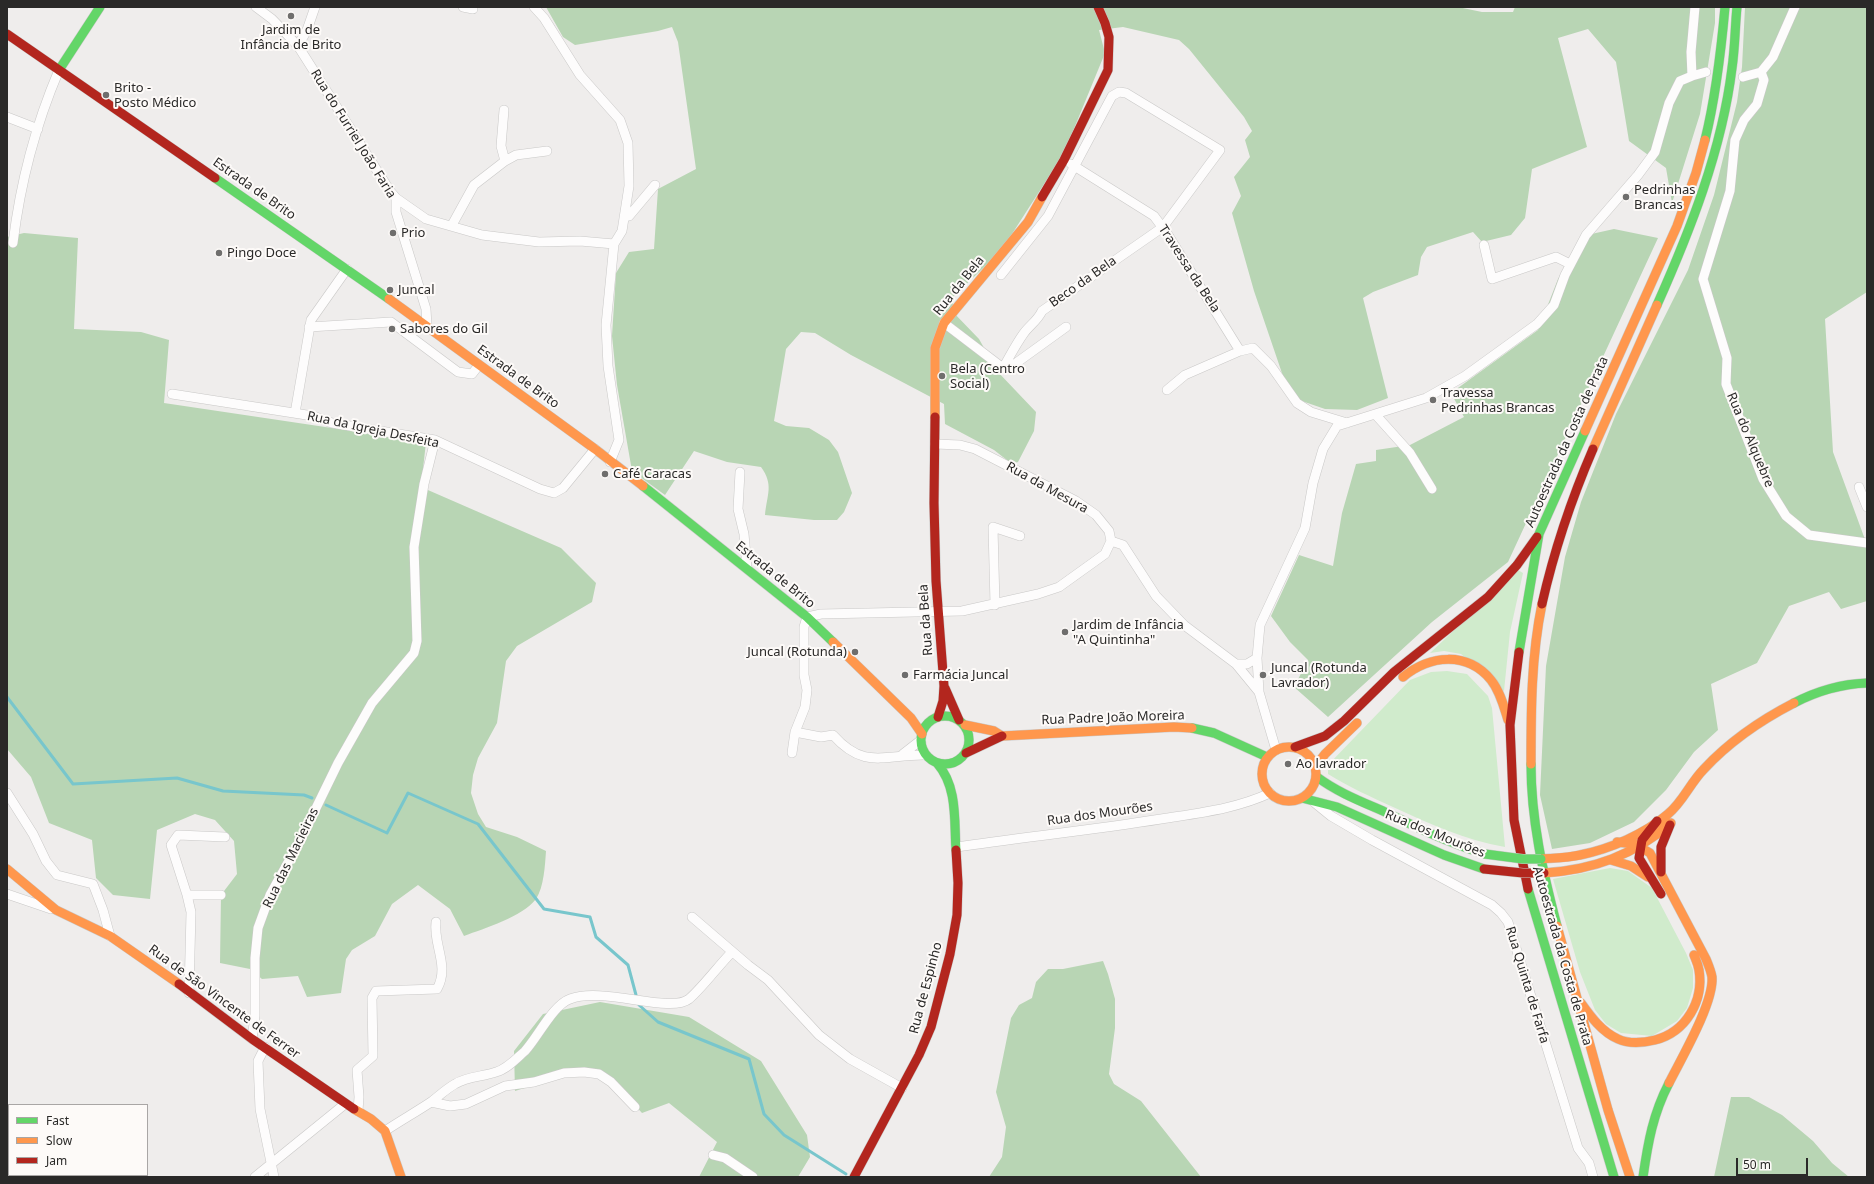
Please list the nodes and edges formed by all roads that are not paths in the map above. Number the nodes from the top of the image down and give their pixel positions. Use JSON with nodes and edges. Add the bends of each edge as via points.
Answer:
{"nodes":[{"id":1,"x":100,"y":7,"type":"edge"},
{"id":2,"x":256,"y":7,"type":"edge"},
{"id":3,"x":315,"y":7,"type":"edge"},
{"id":4,"x":463,"y":7,"type":"edge"},
{"id":5,"x":534,"y":7,"type":"edge"},
{"id":6,"x":1098,"y":7,"type":"edge"},
{"id":7,"x":1695,"y":7,"type":"edge"},
{"id":8,"x":1725,"y":7,"type":"edge"},
{"id":9,"x":1737,"y":7,"type":"edge"},
{"id":10,"x":1795,"y":7,"type":"edge"},
{"id":11,"x":473,"y":9,"type":"dead end"},
{"id":12,"x":7,"y":34,"type":"edge"},
{"id":13,"x":298,"y":46,"type":"junction"},
{"id":14,"x":58,"y":70,"type":"junction"},
{"id":15,"x":1706,"y":72,"type":"dead end"},
{"id":16,"x":1761,"y":72,"type":"junction"},
{"id":17,"x":1692,"y":76,"type":"junction"},
{"id":18,"x":1743,"y":76,"type":"dead end"},
{"id":19,"x":1118,"y":92,"type":"joint"},
{"id":20,"x":504,"y":110,"type":"dead end"},
{"id":21,"x":7,"y":117,"type":"edge"},
{"id":22,"x":38,"y":129,"type":"junction"},
{"id":23,"x":547,"y":151,"type":"dead end"},
{"id":24,"x":1064,"y":160,"type":"junction"},
{"id":25,"x":505,"y":161,"type":"junction"},
{"id":26,"x":1075,"y":167,"type":"junction"},
{"id":27,"x":655,"y":185,"type":"dead end"},
{"id":28,"x":396,"y":198,"type":"junction"},
{"id":29,"x":625,"y":217,"type":"junction"},
{"id":30,"x":452,"y":225,"type":"junction"},
{"id":31,"x":1163,"y":227,"type":"junction"},
{"id":32,"x":13,"y":243,"type":"dead end"},
{"id":33,"x":614,"y":244,"type":"junction"},
{"id":34,"x":1484,"y":245,"type":"dead end"},
{"id":35,"x":1570,"y":264,"type":"junction"},
{"id":36,"x":347,"y":269,"type":"junction"},
{"id":37,"x":1002,"y":275,"type":"dead end"},
{"id":38,"x":944,"y":323,"type":"junction"},
{"id":39,"x":427,"y":326,"type":"junction"},
{"id":40,"x":309,"y":327,"type":"junction"},
{"id":41,"x":1066,"y":328,"type":"dead end"},
{"id":42,"x":1240,"y":351,"type":"junction"},
{"id":43,"x":479,"y":365,"type":"junction"},
{"id":44,"x":1003,"y":368,"type":"junction"},
{"id":45,"x":1167,"y":390,"type":"dead end"},
{"id":46,"x":172,"y":394,"type":"dead end"},
{"id":47,"x":295,"y":413,"type":"junction"},
{"id":48,"x":1375,"y":414,"type":"junction"},
{"id":49,"x":1347,"y":423,"type":"junction"},
{"id":50,"x":435,"y":440,"type":"junction"},
{"id":51,"x":935,"y":444,"type":"junction"},
{"id":52,"x":595,"y":449,"type":"junction"},
{"id":53,"x":610,"y":462,"type":"junction"},
{"id":54,"x":740,"y":472,"type":"dead end"},
{"id":55,"x":1859,"y":487,"type":"dead end"},
{"id":56,"x":1432,"y":489,"type":"dead end"},
{"id":57,"x":1867,"y":507,"type":"edge"},
{"id":58,"x":1539,"y":534,"type":"junction"},
{"id":59,"x":1020,"y":536,"type":"dead end"},
{"id":60,"x":1111,"y":541,"type":"junction"},
{"id":61,"x":1867,"y":542,"type":"edge"},
{"id":62,"x":747,"y":568,"type":"junction"},
{"id":63,"x":995,"y":604,"type":"junction"},
{"id":64,"x":939,"y":613,"type":"junction"},
{"id":65,"x":807,"y":617,"type":"junction"},
{"id":66,"x":1257,"y":658,"type":"junction"},
{"id":67,"x":1236,"y":664,"type":"junction"},
{"id":68,"x":1867,"y":683,"type":"edge"},
{"id":69,"x":944,"y":686,"type":"junction"},
{"id":70,"x":1259,"y":692,"type":"junction"},
{"id":71,"x":1387,"y":692,"type":"dead end"},
{"id":72,"x":1362,"y":717,"type":"dead end"},
{"id":73,"x":911,"y":718,"type":"junction"},
{"id":74,"x":934,"y":719,"type":"junction"},
{"id":75,"x":962,"y":723,"type":"junction"},
{"id":76,"x":1510,"y":725,"type":"junction"},
{"id":77,"x":795,"y":732,"type":"junction"},
{"id":78,"x":1746,"y":733,"type":"junction"},
{"id":79,"x":1002,"y":736,"type":"junction"},
{"id":80,"x":921,"y":737,"type":"junction"},
{"id":81,"x":1295,"y":747,"type":"junction"},
{"id":82,"x":1276,"y":750,"type":"junction"},
{"id":83,"x":792,"y":753,"type":"dead end"},
{"id":84,"x":926,"y":755,"type":"junction"},
{"id":85,"x":901,"y":756,"type":"junction"},
{"id":86,"x":963,"y":756,"type":"junction"},
{"id":87,"x":1267,"y":758,"type":"junction"},
{"id":88,"x":937,"y":763,"type":"junction"},
{"id":89,"x":1316,"y":766,"type":"junction"},
{"id":90,"x":1317,"y":777,"type":"junction"},
{"id":91,"x":952,"y":789,"type":"junction"},
{"id":92,"x":7,"y":793,"type":"edge"},
{"id":93,"x":1270,"y":793,"type":"junction"},
{"id":94,"x":1307,"y":799,"type":"junction"},
{"id":95,"x":1658,"y":821,"type":"junction"},
{"id":96,"x":1670,"y":825,"type":"junction"},
{"id":97,"x":225,"y":837,"type":"dead end"},
{"id":98,"x":1617,"y":842,"type":"junction"},
{"id":99,"x":956,"y":847,"type":"junction"},
{"id":100,"x":1640,"y":847,"type":"junction"},
{"id":101,"x":1611,"y":860,"type":"junction"},
{"id":102,"x":7,"y":869,"type":"edge"},
{"id":103,"x":1662,"y":876,"type":"junction"},
{"id":104,"x":1652,"y":880,"type":"junction"},
{"id":105,"x":7,"y":894,"type":"edge"},
{"id":106,"x":221,"y":894,"type":"dead end"},
{"id":107,"x":187,"y":895,"type":"junction"},
{"id":108,"x":56,"y":910,"type":"junction"},
{"id":109,"x":692,"y":916,"type":"dead end"},
{"id":110,"x":436,"y":922,"type":"dead end"},
{"id":111,"x":110,"y":936,"type":"junction"},
{"id":112,"x":732,"y":952,"type":"junction"},
{"id":113,"x":189,"y":993,"type":"junction"},
{"id":114,"x":1577,"y":998,"type":"junction"},
{"id":115,"x":252,"y":1039,"type":"junction"},
{"id":116,"x":265,"y":1047,"type":"junction"},
{"id":117,"x":902,"y":1088,"type":"junction"},
{"id":118,"x":431,"y":1102,"type":"junction"},
{"id":119,"x":345,"y":1104,"type":"junction"},
{"id":120,"x":635,"y":1107,"type":"dead end"},
{"id":121,"x":358,"y":1111,"type":"junction"},
{"id":122,"x":385,"y":1131,"type":"junction"},
{"id":123,"x":713,"y":1155,"type":"dead end"},
{"id":124,"x":272,"y":1164,"type":"junction"},
{"id":125,"x":255,"y":1177,"type":"edge"},
{"id":126,"x":274,"y":1177,"type":"edge"},
{"id":127,"x":401,"y":1177,"type":"edge"},
{"id":128,"x":753,"y":1177,"type":"edge"},
{"id":129,"x":854,"y":1177,"type":"edge"},
{"id":130,"x":1593,"y":1177,"type":"edge"},
{"id":131,"x":1614,"y":1177,"type":"edge"},
{"id":132,"x":1630,"y":1177,"type":"edge"},
{"id":133,"x":1643,"y":1177,"type":"edge"}],
"edges":[{"from":1,"to":14,"type":"main road"},
{"from":2,"to":13,"type":"street","name":"Rua do Furriel João Faria","via":[[272,19]]},
{"from":3,"to":13,"type":"street"},
{"from":4,"to":11,"type":"street"},
{"from":5,"to":29,"type":"street","via":[[544,18],[580,75],[620,120],[628,143],[629,186]]},
{"from":6,"to":24,"type":"main road","name":"Rua da Bela","via":[[1110,34],[1108,70]]},
{"from":7,"to":17,"type":"street","via":[[1691,52]]},
{"from":8,"to":58,"type":"main road","name":"Autoestrada da Costa de Prata","via":[[1714,103],[1696,173],[1677,226]]},
{"from":9,"to":114,"type":"main road","name":"Autoestrada da Costa de Prata","via":[[1726,106],[1709,174],[1690,229],[1584,467],[1560,528],[1535,634],[1530,685],[1533,818],[1541,866]]},
{"from":10,"to":16,"type":"street","via":[[1773,57]]},
{"from":12,"to":14,"type":"main road","name":"Estrada de Brito"},
{"from":13,"to":28,"type":"street","name":"Rua do Furriel João Faria"},
{"from":14,"to":22,"type":"street"},
{"from":14,"to":36,"type":"main road","name":"Estrada de Brito"},
{"from":15,"to":17,"type":"street"},
{"from":16,"to":18,"type":"street"},
{"from":16,"to":61,"type":"street","name":"Rua do Alquebre","via":[[1764,80],[1757,104],[1744,120],[1735,140],[1730,191],[1703,279],[1727,358],[1726,384],[1763,479],[1786,516],[1809,535]]},
{"from":17,"to":35,"type":"street","via":[[1680,81],[1669,103],[1655,152],[1586,235]]},
{"from":19,"to":26,"type":"street","name":"Rua da Bela","via":[[1112,96]]},
{"from":19,"to":31,"type":"street","name":"Beco da Bela","via":[[1126,93],[1220,150]]},
{"from":20,"to":25,"type":"street","via":[[501,146]]},
{"from":21,"to":22,"type":"street"},
{"from":22,"to":32,"type":"street","via":[[21,193]]},
{"from":23,"to":25,"type":"street","via":[[516,155]]},
{"from":24,"to":26,"type":"street","name":"Travessa da Bela"},
{"from":24,"to":38,"type":"main road","name":"Rua da Bela","via":[[1028,222]]},
{"from":25,"to":30,"type":"street","via":[[474,185]]},
{"from":26,"to":31,"type":"street","name":"Travessa da Bela","via":[[1154,216]]},
{"from":26,"to":37,"type":"street","name":"Rua da Bela","via":[[1048,216]]},
{"from":27,"to":29,"type":"street","via":[[629,216]]},
{"from":28,"to":30,"type":"street","via":[[426,219]]},
{"from":28,"to":39,"type":"street","name":"Rua do Furriel João Faria","via":[[396,212],[426,309]]},
{"from":29,"to":33,"type":"street","via":[[622,232]]},
{"from":30,"to":33,"type":"street","via":[[482,235],[539,242],[580,241]]},
{"from":31,"to":42,"type":"street","name":"Travessa da Bela"},
{"from":31,"to":44,"type":"street","name":"Beco da Bela","via":[[1042,311],[1021,337]]},
{"from":33,"to":53,"type":"street","via":[[606,325],[608,366],[619,440]]},
{"from":34,"to":35,"type":"street","via":[[1492,279],[1556,257]]},
{"from":35,"to":48,"type":"street","via":[[1554,305],[1537,324],[1465,376],[1426,398]]},
{"from":36,"to":39,"type":"main road","name":"Estrada de Brito"},
{"from":36,"to":40,"type":"street","via":[[311,320]]},
{"from":38,"to":44,"type":"street"},
{"from":38,"to":51,"type":"main road","name":"Rua da Bela","via":[[935,348]]},
{"from":39,"to":43,"type":"main road","name":"Estrada de Brito"},
{"from":40,"to":43,"type":"street","via":[[391,322],[458,372],[472,374]]},
{"from":40,"to":47,"type":"street"},
{"from":41,"to":44,"type":"street","via":[[1012,366]]},
{"from":42,"to":45,"type":"street","via":[[1185,375]]},
{"from":42,"to":49,"type":"street","via":[[1253,348],[1271,366],[1297,403],[1311,412]]},
{"from":43,"to":52,"type":"main road","name":"Estrada de Brito"},
{"from":46,"to":47,"type":"street","name":"Rua da Igreja Desfeita"},
{"from":47,"to":50,"type":"street","name":"Rua da Igreja Desfeita","via":[[332,423]]},
{"from":48,"to":49,"type":"street"},
{"from":48,"to":56,"type":"street","via":[[1410,453]]},
{"from":49,"to":66,"type":"street","via":[[1337,426],[1323,449],[1313,483],[1305,528],[1260,625]]},
{"from":50,"to":52,"type":"street","name":"Rua da Igreja Desfeita","via":[[540,489],[554,493],[563,488]]},
{"from":50,"to":115,"type":"street","name":"Rua das Macieiras","via":[[424,484],[414,547],[417,641],[414,653],[372,703],[270,895],[258,928]]},
{"from":51,"to":60,"type":"street","name":"Rua da Mesura","via":[[975,449],[1076,502],[1096,515],[1109,531]]},
{"from":51,"to":64,"type":"main road","name":"Rua da Bela","via":[[936,581]]},
{"from":52,"to":53,"type":"main road","name":"Estrada de Brito"},
{"from":53,"to":62,"type":"main road","name":"Estrada de Brito"},
{"from":54,"to":62,"type":"street","via":[[738,509],[744,534]]},
{"from":55,"to":57,"type":"street"},
{"from":58,"to":76,"type":"main road","name":"Autoestrada da Costa de Prata","via":[[1521,634]]},
{"from":58,"to":81,"type":"main road","via":[[1517,565],[1488,597],[1394,672],[1325,736]]},
{"from":59,"to":63,"type":"street","via":[[994,528]]},
{"from":60,"to":63,"type":"street","via":[[1105,554],[1060,587]]},
{"from":60,"to":67,"type":"street","via":[[1123,545],[1156,596],[1184,625]]},
{"from":62,"to":65,"type":"main road","name":"Estrada de Brito"},
{"from":63,"to":64,"type":"street"},
{"from":64,"to":65,"type":"street","via":[[821,614]]},
{"from":64,"to":69,"type":"main road","name":"Rua da Bela"},
{"from":65,"to":73,"type":"main road","name":"Estrada de Brito"},
{"from":65,"to":77,"type":"street","via":[[804,627],[804,674],[807,690],[805,707]]},
{"from":66,"to":67,"type":"street","via":[[1247,664]]},
{"from":66,"to":70,"type":"street"},
{"from":67,"to":70,"type":"street"},
{"from":68,"to":78,"type":"main road","name":"Rua dos Mourões","via":[[1834,685],[1814,692]]},
{"from":69,"to":74,"type":"main road","name":"Rua da Bela","via":[[943,701]]},
{"from":69,"to":75,"type":"main road","name":"Rua da Bela"},
{"from":70,"to":82,"type":"street"},
{"from":71,"to":76,"type":"main road","via":[[1407,672],[1428,661],[1453,659],[1465,662],[1476,667],[1492,682]]},
{"from":72,"to":89,"type":"main road"},
{"from":73,"to":74,"type":"main road","via":[[920,721]]},
{"from":73,"to":80,"type":"main road","name":"Estrada de Brito"},
{"from":74,"to":75,"type":"main road","via":[[952,717]]},
{"from":74,"to":80,"type":"main road","via":[[925,727]]},
{"from":75,"to":79,"type":"main road","name":"Rua Padre João Moreira"},
{"from":75,"to":86,"type":"main road","via":[[970,739]]},
{"from":76,"to":131,"type":"main road","name":"Autoestrada da Costa de Prata","via":[[1514,820],[1532,911]]},
{"from":77,"to":83,"type":"street"},
{"from":77,"to":85,"type":"street","via":[[821,738],[833,735],[855,754],[871,759]]},
{"from":78,"to":95,"type":"main road","name":"Rua dos Mourões","via":[[1721,752],[1667,815]]},
{"from":78,"to":96,"type":"main road","name":"Rua dos Mourões"},
{"from":79,"to":86,"type":"main road","name":"Rua Padre João Moreira","via":[[995,742],[979,746]]},
{"from":79,"to":87,"type":"main road","name":"Rua Padre João Moreira","via":[[1193,728],[1214,733]]},
{"from":80,"to":84,"type":"main road"},
{"from":80,"to":85,"type":"street","via":[[910,751]]},
{"from":81,"to":82,"type":"main road","via":[[1288,746]]},
{"from":81,"to":89,"type":"main road","via":[[1310,756]]},
{"from":82,"to":87,"type":"main road"},
{"from":84,"to":85,"type":"street"},
{"from":84,"to":88,"type":"main road"},
{"from":86,"to":88,"type":"main road","via":[[949,763]]},
{"from":86,"to":91,"type":"main road","name":"Rua de Espinho","via":[[955,773]]},
{"from":87,"to":93,"type":"main road","via":[[1262,776],[1264,785]]},
{"from":88,"to":91,"type":"main road","name":"Rua de Espinho","via":[[945,772]]},
{"from":89,"to":90,"type":"main road"},
{"from":90,"to":94,"type":"main road"},
{"from":90,"to":98,"type":"main road","name":"Rua dos Mourões","bridge":true,"via":[[1344,794],[1448,841],[1485,854],[1523,859],[1560,858],[1586,854]]},
{"from":91,"to":99,"type":"main road","name":"Rua de Espinho"},
{"from":92,"to":111,"type":"street","via":[[57,876],[93,884]]},
{"from":93,"to":94,"type":"main road","via":[[1278,799],[1288,801]]},
{"from":93,"to":99,"type":"street","name":"Rua dos Mourões","via":[[1240,805],[1198,813]]},
{"from":94,"to":101,"type":"main road","name":"Rua dos Mourões","bridge":true,"via":[[1337,807],[1444,855],[1484,869],[1523,873],[1563,873],[1590,868]]},
{"from":94,"to":130,"type":"street","name":"Rua Quinta de Farfa","via":[[1331,816],[1492,905],[1508,922],[1578,1148],[1589,1163]]},
{"from":95,"to":98,"type":"main road","name":"Rua dos Mourões"},
{"from":95,"to":100,"type":"main road","via":[[1645,835]]},
{"from":96,"to":100,"type":"main road","name":"Rua dos Mourões"},
{"from":96,"to":103,"type":"main road","via":[[1661,847]]},
{"from":97,"to":107,"type":"street","via":[[178,835],[171,845]]},
{"from":98,"to":100,"type":"main road","via":[[1627,842]]},
{"from":99,"to":117,"type":"main road","name":"Rua de Espinho","via":[[957,915],[950,954],[931,1026]]},
{"from":100,"to":101,"type":"main road","name":"Rua dos Mourões"},
{"from":100,"to":103,"type":"main road","via":[[1650,853]]},
{"from":100,"to":104,"type":"main road","via":[[1640,858]]},
{"from":101,"to":104,"type":"main road","via":[[1632,866]]},
{"from":102,"to":108,"type":"main road","name":"Rua de São Vincente de Ferrer"},
{"from":103,"to":133,"type":"main road","via":[[1706,959],[1712,977],[1708,1000],[1699,1024],[1658,1104],[1648,1140]]},
{"from":104,"to":114,"type":"main road","via":[[1699,969],[1697,1003],[1688,1020],[1677,1031],[1661,1040],[1621,1040],[1603,1030]]},
{"from":105,"to":108,"type":"street"},
{"from":106,"to":107,"type":"street"},
{"from":107,"to":113,"type":"street","via":[[190,912]]},
{"from":108,"to":111,"type":"main road","name":"Rua de São Vincente de Ferrer"},
{"from":109,"to":112,"type":"street"},
{"from":110,"to":121,"type":"street","via":[[434,933],[441,953],[442,977],[437,988],[376,991],[372,998],[373,1056],[356,1070]]},
{"from":111,"to":113,"type":"main road","name":"Rua de São Vincente de Ferrer"},
{"from":112,"to":117,"type":"street","via":[[768,980],[819,1035],[850,1059]]},
{"from":112,"to":118,"type":"street","via":[[688,999],[678,1004],[588,995],[569,999],[557,1009],[534,1042],[511,1064],[496,1072],[473,1076],[456,1083]]},
{"from":113,"to":115,"type":"main road","name":"Rua de São Vincente de Ferrer"},
{"from":114,"to":132,"type":"main road","name":"Autoestrada da Costa de Prata","via":[[1595,1069]]},
{"from":115,"to":116,"type":"main road","name":"Rua de São Vincente de Ferrer"},
{"from":116,"to":119,"type":"main road","name":"Rua de São Vincente de Ferrer"},
{"from":116,"to":124,"type":"street","via":[[258,1061],[260,1109]]},
{"from":117,"to":129,"type":"main road","name":"Rua de Espinho"},
{"from":118,"to":120,"type":"street","via":[[450,1106],[466,1104],[505,1086],[534,1082],[564,1073],[584,1072],[600,1074],[612,1082]]},
{"from":118,"to":122,"type":"street"},
{"from":119,"to":121,"type":"main road","name":"Rua de São Vincente de Ferrer"},
{"from":119,"to":124,"type":"street"},
{"from":121,"to":122,"type":"main road","name":"Rua de São Vincente de Ferrer"},
{"from":122,"to":127,"type":"main road"},
{"from":123,"to":128,"type":"street","via":[[725,1158]]},
{"from":124,"to":125,"type":"street"},
{"from":124,"to":126,"type":"street"}]}
